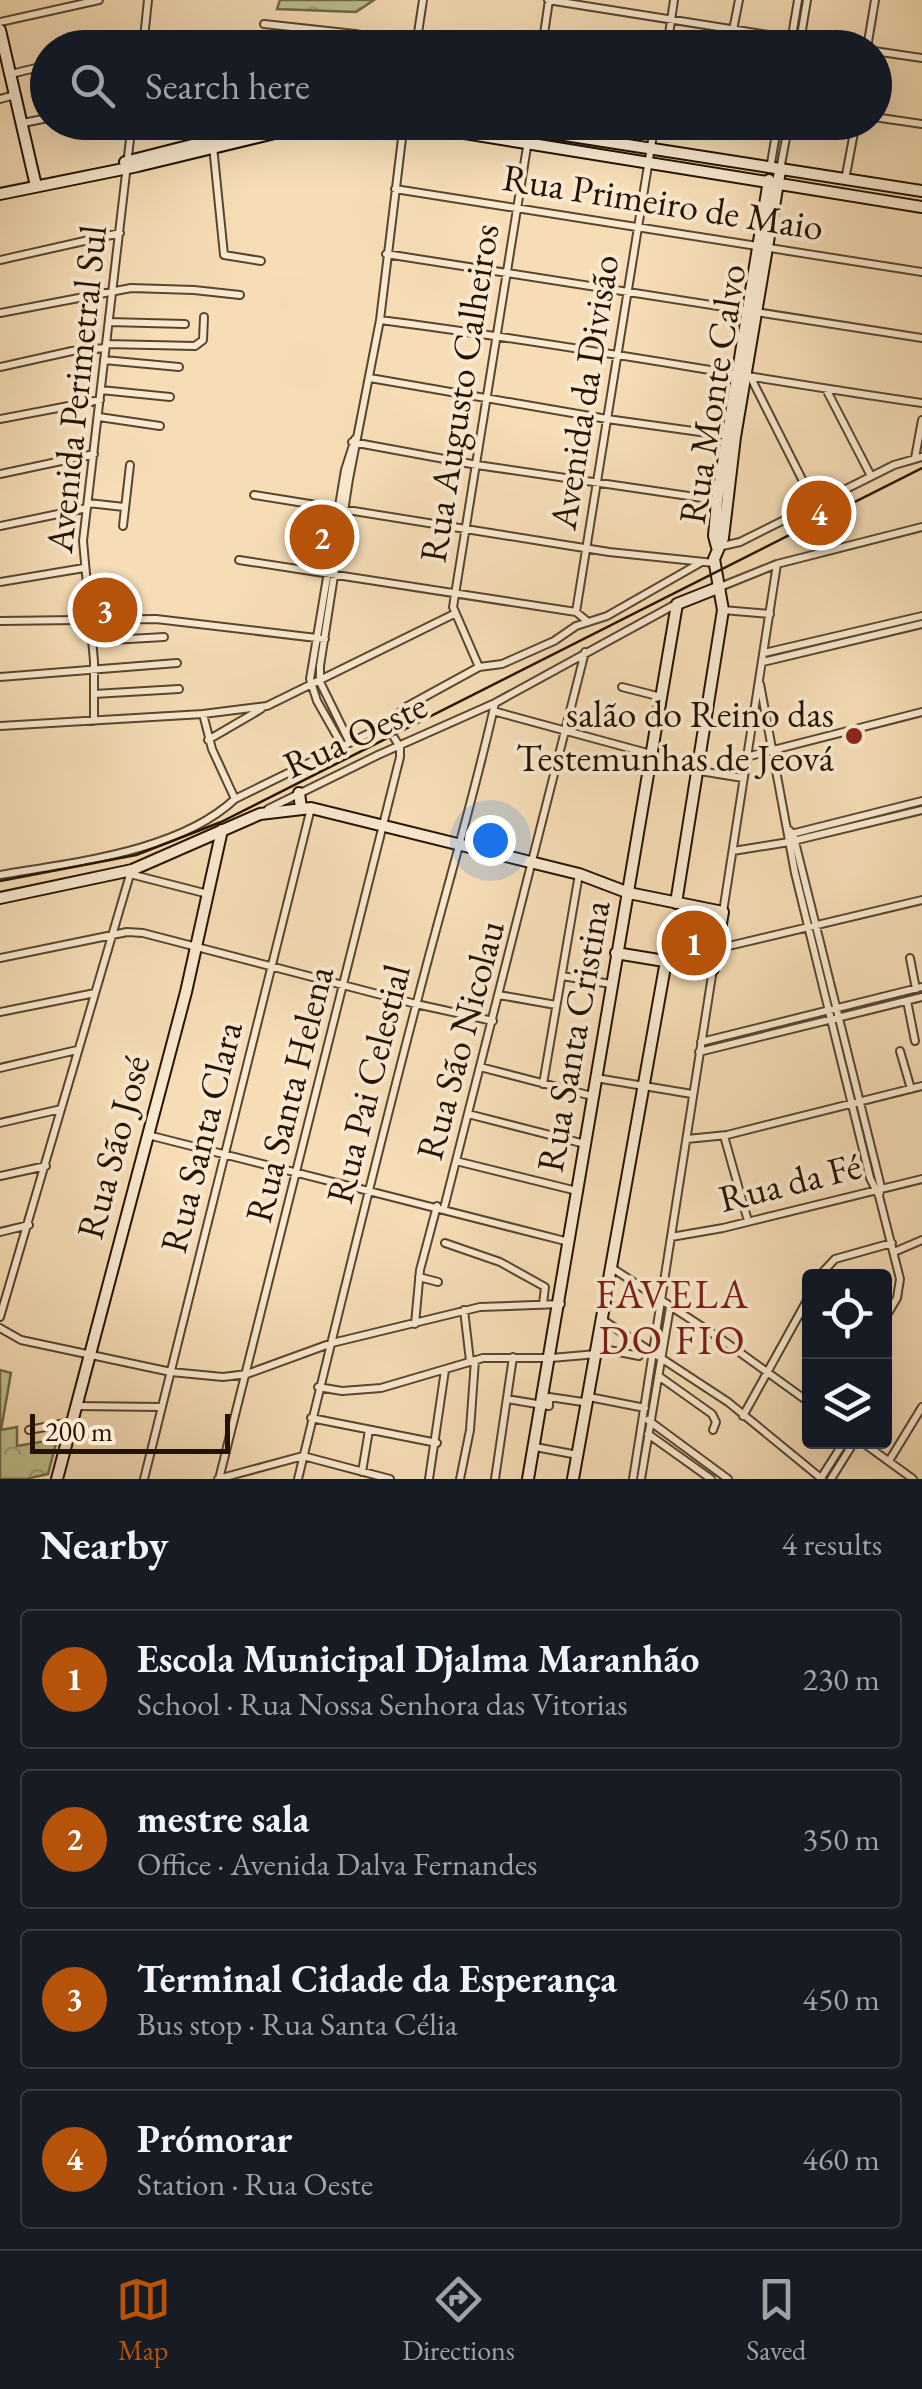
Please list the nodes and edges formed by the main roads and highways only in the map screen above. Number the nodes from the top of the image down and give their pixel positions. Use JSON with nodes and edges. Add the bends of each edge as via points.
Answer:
{"nodes":[{"id":1,"x":0,"y":30,"type":"edge"},
{"id":2,"x":223,"y":140,"type":"edge"},
{"id":3,"x":228,"y":140,"type":"edge"},
{"id":4,"x":503,"y":140,"type":"edge"},
{"id":5,"x":604,"y":140,"type":"edge"},
{"id":6,"x":213,"y":143,"type":"junction"},
{"id":7,"x":774,"y":177,"type":"junction"},
{"id":8,"x":36,"y":186,"type":"junction"},
{"id":9,"x":922,"y":192,"type":"edge"},
{"id":10,"x":0,"y":194,"type":"edge"},
{"id":11,"x":922,"y":207,"type":"edge"},
{"id":12,"x":731,"y":437,"type":"junction"},
{"id":13,"x":717,"y":547,"type":"junction"},
{"id":14,"x":720,"y":587,"type":"junction"},
{"id":15,"x":678,"y":604,"type":"joint"},
{"id":16,"x":299,"y":793,"type":"road end"},
{"id":17,"x":306,"y":808,"type":"junction"},
{"id":18,"x":222,"y":830,"type":"junction"},
{"id":19,"x":629,"y":893,"type":"junction"},
{"id":20,"x":0,"y":898,"type":"edge"},
{"id":21,"x":676,"y":904,"type":"junction"},
{"id":22,"x":616,"y":953,"type":"junction"},
{"id":23,"x":666,"y":962,"type":"junction"},
{"id":24,"x":57,"y":1479,"type":"edge"},
{"id":25,"x":528,"y":1479,"type":"edge"},
{"id":26,"x":573,"y":1479,"type":"edge"}],
"edges":[{"from":1,"to":8,"type":"main road"},
{"from":2,"to":6,"type":"main road"},
{"from":3,"to":6,"type":"main road"},
{"from":4,"to":7,"type":"main road"},
{"from":5,"to":7,"type":"main road"},
{"from":6,"to":8,"type":"main road"},
{"from":7,"to":9,"type":"main road"},
{"from":7,"to":11,"type":"main road"},
{"from":7,"to":12,"type":"main road","name":"Rua Monte Calvo"},
{"from":8,"to":10,"type":"main road"},
{"from":12,"to":13,"type":"main road","name":"Rua Monte Calvo","via":[[717,500]]},
{"from":12,"to":13,"type":"main road","name":"Rua Monte Calvo"},
{"from":13,"to":14,"type":"main road"},
{"from":14,"to":15,"type":"main road","name":"Rua Oeste"},
{"from":14,"to":21,"type":"main road","via":[[723,610]]},
{"from":15,"to":19,"type":"main road","name":"Rua Santa Cristina"},
{"from":16,"to":17,"type":"main road"},
{"from":17,"to":18,"type":"main road","name":"Rua Oeste","via":[[260,814]]},
{"from":17,"to":19,"type":"main road","via":[[458,842]]},
{"from":18,"to":20,"type":"main road","name":"Rua Oeste","via":[[131,872]]},
{"from":18,"to":24,"type":"main road","name":"Rua São José"},
{"from":19,"to":21,"type":"main road"},
{"from":19,"to":22,"type":"main road","name":"Rua Santa Cristina"},
{"from":21,"to":23,"type":"main road","via":[[723,912],[712,968]]},
{"from":22,"to":23,"type":"main road"},
{"from":22,"to":25,"type":"main road","name":"Rua Santa Cristina"},
{"from":23,"to":26,"type":"main road"}]}
